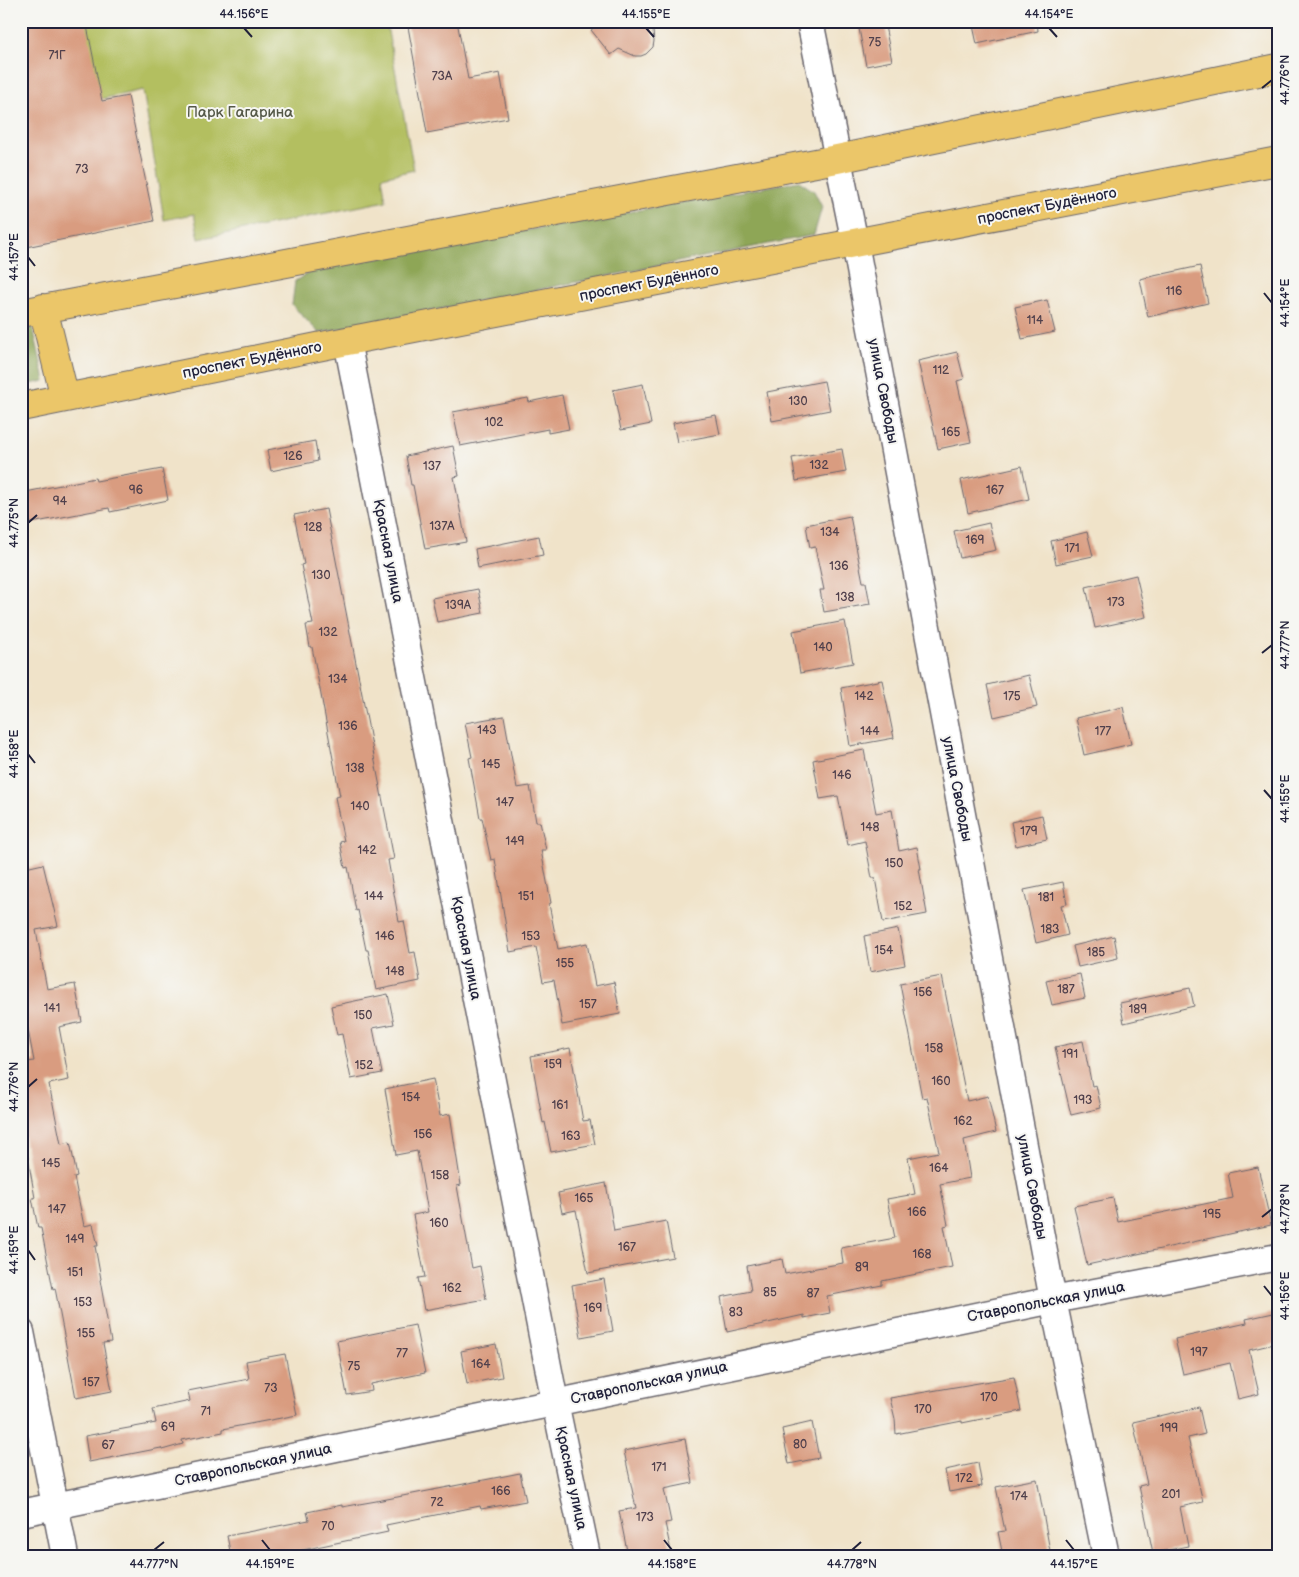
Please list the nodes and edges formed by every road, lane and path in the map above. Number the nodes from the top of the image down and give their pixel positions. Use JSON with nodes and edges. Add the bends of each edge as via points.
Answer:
{"nodes":[{"id":1,"x":810,"y":21,"type":"edge"},
{"id":2,"x":1278,"y":68,"type":"edge"},
{"id":3,"x":837,"y":159,"type":"junction"},
{"id":4,"x":1278,"y":161,"type":"edge"},
{"id":5,"x":855,"y":243,"type":"junction"},
{"id":6,"x":32,"y":310,"type":"edge"},
{"id":7,"x":347,"y":341,"type":"junction"},
{"id":8,"x":65,"y":398,"type":"junction"},
{"id":9,"x":21,"y":407,"type":"edge"},
{"id":10,"x":1278,"y":1257,"type":"edge"},
{"id":11,"x":1053,"y":1300,"type":"junction"},
{"id":12,"x":21,"y":1332,"type":"edge"},
{"id":13,"x":555,"y":1402,"type":"junction"},
{"id":14,"x":55,"y":1506,"type":"junction"},
{"id":15,"x":21,"y":1513,"type":"edge"},
{"id":16,"x":65,"y":1556,"type":"edge"},
{"id":17,"x":587,"y":1556,"type":"edge"},
{"id":18,"x":1106,"y":1556,"type":"edge"}],
"edges":[{"from":1,"to":3,"type":"street","name":"улица Свободы"},
{"from":2,"to":3,"type":"main road"},
{"from":3,"to":5,"type":"street","name":"улица Свободы"},
{"from":3,"to":6,"type":"main road"},
{"from":4,"to":5,"type":"main road","name":"проспект Будённого"},
{"from":5,"to":7,"type":"main road","name":"проспект Будённого"},
{"from":5,"to":11,"type":"street","name":"улица Свободы"},
{"from":6,"to":8,"type":"main road"},
{"from":7,"to":8,"type":"main road","name":"проспект Будённого"},
{"from":7,"to":13,"type":"street","name":"Красная улица"},
{"from":8,"to":9,"type":"main road","name":"проспект Будённого"},
{"from":10,"to":11,"type":"street","name":"Ставропольская улица"},
{"from":11,"to":13,"type":"street","name":"Ставропольская улица"},
{"from":11,"to":18,"type":"street","name":"улица Свободы"},
{"from":12,"to":14,"type":"street"},
{"from":13,"to":14,"type":"street","name":"Ставропольская улица"},
{"from":13,"to":17,"type":"street","name":"Красная улица"},
{"from":14,"to":15,"type":"street","name":"Ставропольская улица"},
{"from":14,"to":16,"type":"street"}]}
